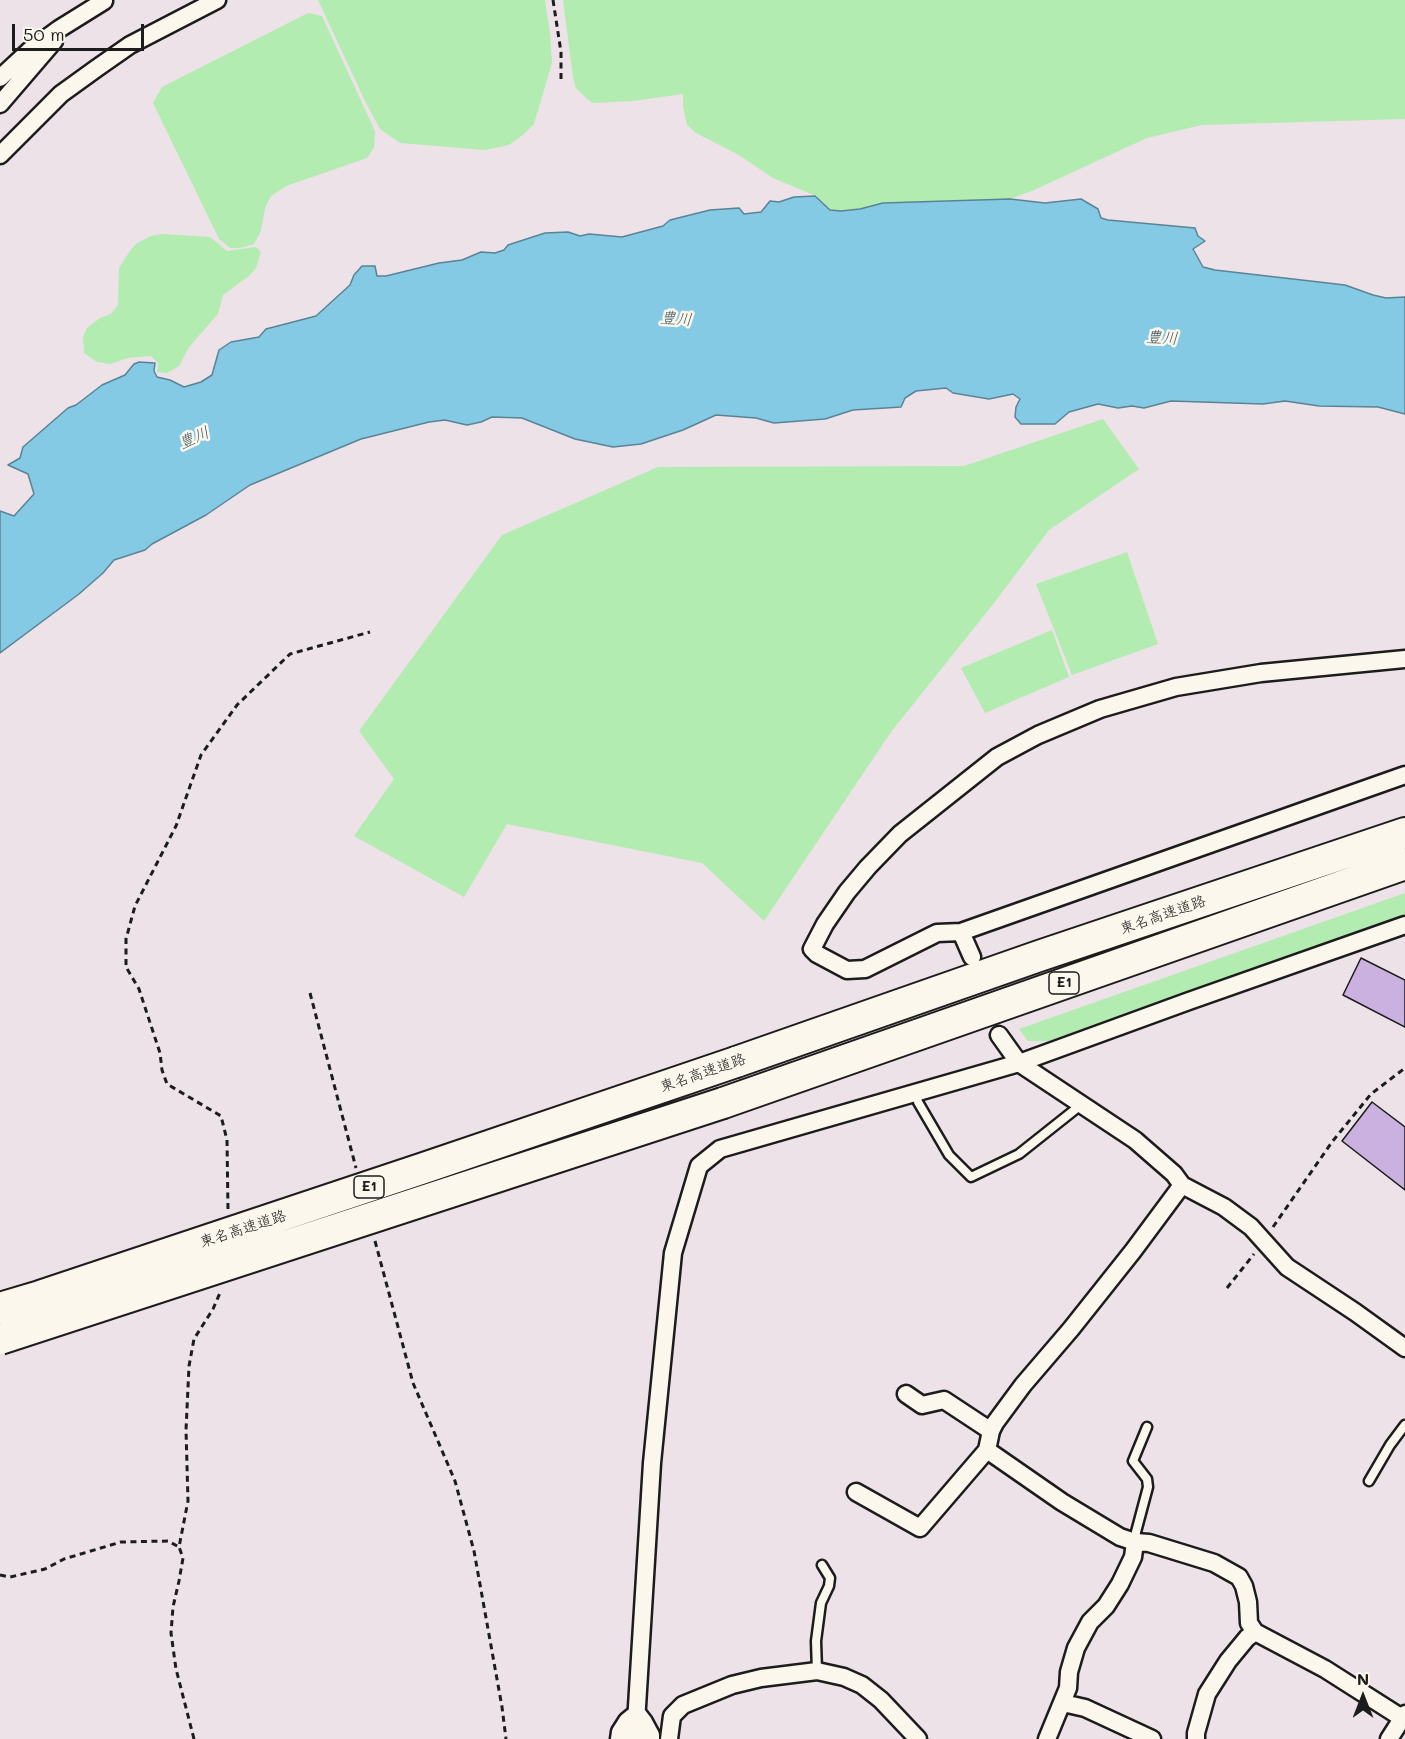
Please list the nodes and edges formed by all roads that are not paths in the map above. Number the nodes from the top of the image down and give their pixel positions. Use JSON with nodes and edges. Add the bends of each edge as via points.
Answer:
{"nodes":[{"id":1,"x":104,"y":0,"type":"edge"},
{"id":2,"x":217,"y":0,"type":"edge"},
{"id":3,"x":59,"y":29,"type":"junction"},
{"id":4,"x":0,"y":78,"type":"edge"},
{"id":5,"x":0,"y":104,"type":"edge"},
{"id":6,"x":0,"y":155,"type":"edge"},
{"id":7,"x":1405,"y":658,"type":"edge"},
{"id":8,"x":1405,"y":776,"type":"edge"},
{"id":9,"x":1405,"y":833,"type":"edge"},
{"id":10,"x":1405,"y":864,"type":"edge"},
{"id":11,"x":1405,"y":925,"type":"edge"},
{"id":12,"x":961,"y":932,"type":"junction"},
{"id":13,"x":972,"y":957,"type":"dead end"},
{"id":14,"x":999,"y":1035,"type":"dead end"},
{"id":15,"x":1019,"y":1063,"type":"junction"},
{"id":16,"x":916,"y":1093,"type":"junction"},
{"id":17,"x":1082,"y":1104,"type":"junction"},
{"id":18,"x":1182,"y":1185,"type":"junction"},
{"id":19,"x":0,"y":1308,"type":"edge"},
{"id":20,"x":0,"y":1339,"type":"edge"},
{"id":21,"x":1405,"y":1348,"type":"edge"},
{"id":22,"x":906,"y":1394,"type":"dead end"},
{"id":23,"x":1405,"y":1425,"type":"edge"},
{"id":24,"x":1147,"y":1427,"type":"dead end"},
{"id":25,"x":991,"y":1431,"type":"junction"},
{"id":26,"x":987,"y":1450,"type":"junction"},
{"id":27,"x":1369,"y":1481,"type":"dead end"},
{"id":28,"x":856,"y":1492,"type":"dead end"},
{"id":29,"x":1135,"y":1542,"type":"junction"},
{"id":30,"x":822,"y":1565,"type":"dead end"},
{"id":31,"x":1255,"y":1632,"type":"junction"},
{"id":32,"x":817,"y":1671,"type":"junction"},
{"id":33,"x":1063,"y":1703,"type":"junction"},
{"id":34,"x":637,"y":1713,"type":"junction"},
{"id":35,"x":1404,"y":1716,"type":"edge"},
{"id":36,"x":620,"y":1739,"type":"edge"},
{"id":37,"x":635,"y":1739,"type":"edge"},
{"id":38,"x":651,"y":1739,"type":"edge"},
{"id":39,"x":669,"y":1739,"type":"edge"},
{"id":40,"x":918,"y":1739,"type":"edge"},
{"id":41,"x":1047,"y":1739,"type":"edge"},
{"id":42,"x":1152,"y":1739,"type":"edge"},
{"id":43,"x":1196,"y":1739,"type":"edge"},
{"id":44,"x":1389,"y":1739,"type":"edge"}],
"edges":[{"from":1,"to":3,"type":"street"},
{"from":2,"to":6,"type":"street","via":[[130,45],[97,68],[61,94]]},
{"from":3,"to":4,"type":"street"},
{"from":3,"to":5,"type":"street","via":[[56,38]]},
{"from":7,"to":12,"type":"street","via":[[1261,673],[1176,687],[1100,709],[1038,735],[997,757],[900,834],[847,892],[812,949],[847,970],[865,969],[937,933]]},
{"from":8,"to":12,"type":"street"},
{"from":9,"to":19,"type":"highway","name":"東名高速道路","number":"E1","bridge":true,"via":[[345,1195]]},
{"from":10,"to":20,"type":"highway","name":"東名高速道路","number":"E1","bridge":true,"via":[[723,1103]]},
{"from":11,"to":15,"type":"street"},
{"from":12,"to":13,"type":"street"},
{"from":14,"to":15,"type":"street"},
{"from":15,"to":16,"type":"street"},
{"from":15,"to":17,"type":"street"},
{"from":16,"to":17,"type":"lane","via":[[949,1155],[971,1177],[1019,1154]]},
{"from":16,"to":34,"type":"street","via":[[720,1149],[699,1166],[673,1253],[652,1463]]},
{"from":17,"to":18,"type":"street","via":[[1135,1140]]},
{"from":18,"to":21,"type":"street","via":[[1224,1207],[1251,1227],[1287,1267]]},
{"from":18,"to":25,"type":"street"},
{"from":22,"to":25,"type":"street","via":[[922,1404],[944,1400]]},
{"from":23,"to":27,"type":"lane"},
{"from":24,"to":29,"type":"lane","via":[[1133,1461],[1147,1479],[1148,1487]]},
{"from":25,"to":26,"type":"street"},
{"from":26,"to":28,"type":"street","via":[[920,1528]]},
{"from":26,"to":29,"type":"street","via":[[1062,1502]]},
{"from":29,"to":31,"type":"street","via":[[1214,1563],[1239,1577],[1246,1594],[1249,1623]]},
{"from":29,"to":33,"type":"street","via":[[1133,1557],[1120,1584],[1090,1622],[1076,1648]]},
{"from":30,"to":32,"type":"lane","via":[[830,1578],[821,1603]]},
{"from":31,"to":35,"type":"street"},
{"from":31,"to":43,"type":"street","via":[[1228,1661],[1207,1694]]},
{"from":32,"to":39,"type":"street","via":[[732,1685],[683,1705],[672,1716]]},
{"from":32,"to":40,"type":"street","via":[[862,1685]]},
{"from":33,"to":41,"type":"street"},
{"from":33,"to":42,"type":"street","via":[[1085,1708]]},
{"from":34,"to":36,"type":"street","via":[[620,1732]]},
{"from":34,"to":37,"type":"street"},
{"from":34,"to":38,"type":"street"},
{"from":35,"to":44,"type":"street"}]}
